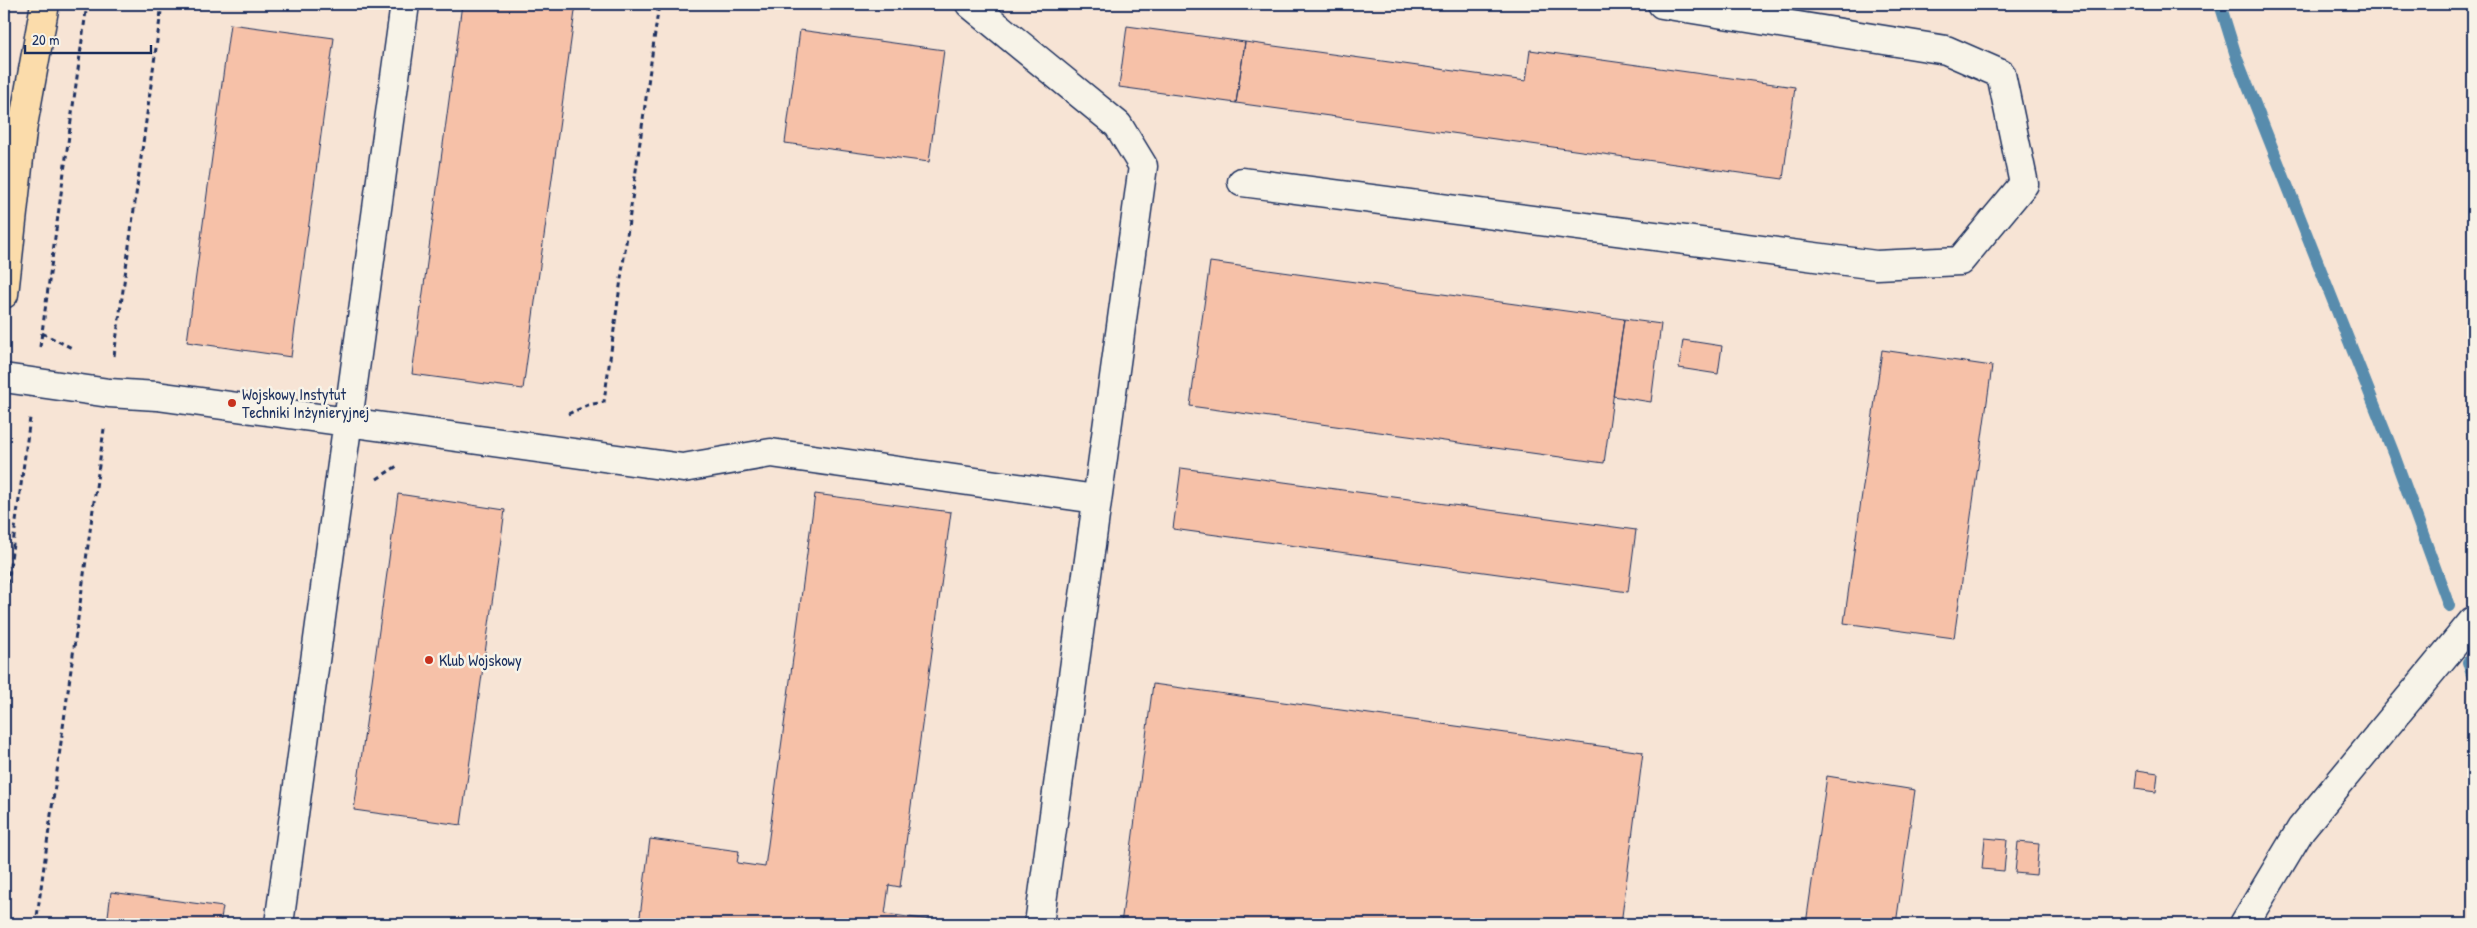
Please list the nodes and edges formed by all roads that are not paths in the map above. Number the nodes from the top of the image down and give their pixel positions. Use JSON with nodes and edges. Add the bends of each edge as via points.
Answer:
{"nodes":[{"id":1,"x":44,"y":4,"type":"edge"},
{"id":2,"x":405,"y":4,"type":"edge"},
{"id":3,"x":970,"y":4,"type":"edge"},
{"id":4,"x":1662,"y":4,"type":"edge"},
{"id":5,"x":13,"y":131,"type":"edge"},
{"id":6,"x":1242,"y":182,"type":"dead end"},
{"id":7,"x":4,"y":294,"type":"edge"},
{"id":8,"x":4,"y":378,"type":"edge"},
{"id":9,"x":348,"y":424,"type":"junction"},
{"id":10,"x":1096,"y":499,"type":"junction"},
{"id":11,"x":2473,"y":622,"type":"edge"},
{"id":12,"x":279,"y":924,"type":"edge"},
{"id":13,"x":1038,"y":924,"type":"edge"},
{"id":14,"x":2244,"y":924,"type":"edge"}],
"edges":[{"from":1,"to":5,"type":"main road"},
{"from":2,"to":9,"type":"lane"},
{"from":3,"to":10,"type":"lane","via":[[1118,125],[1143,166]]},
{"from":4,"to":6,"type":"lane","via":[[1946,50],[2001,74],[2024,184],[1960,261],[1876,265]]},
{"from":5,"to":7,"type":"main road"},
{"from":8,"to":9,"type":"lane"},
{"from":9,"to":10,"type":"lane","via":[[683,468],[771,453]]},
{"from":9,"to":12,"type":"lane"},
{"from":10,"to":13,"type":"lane"},
{"from":11,"to":14,"type":"lane","via":[[2301,829]]}]}
